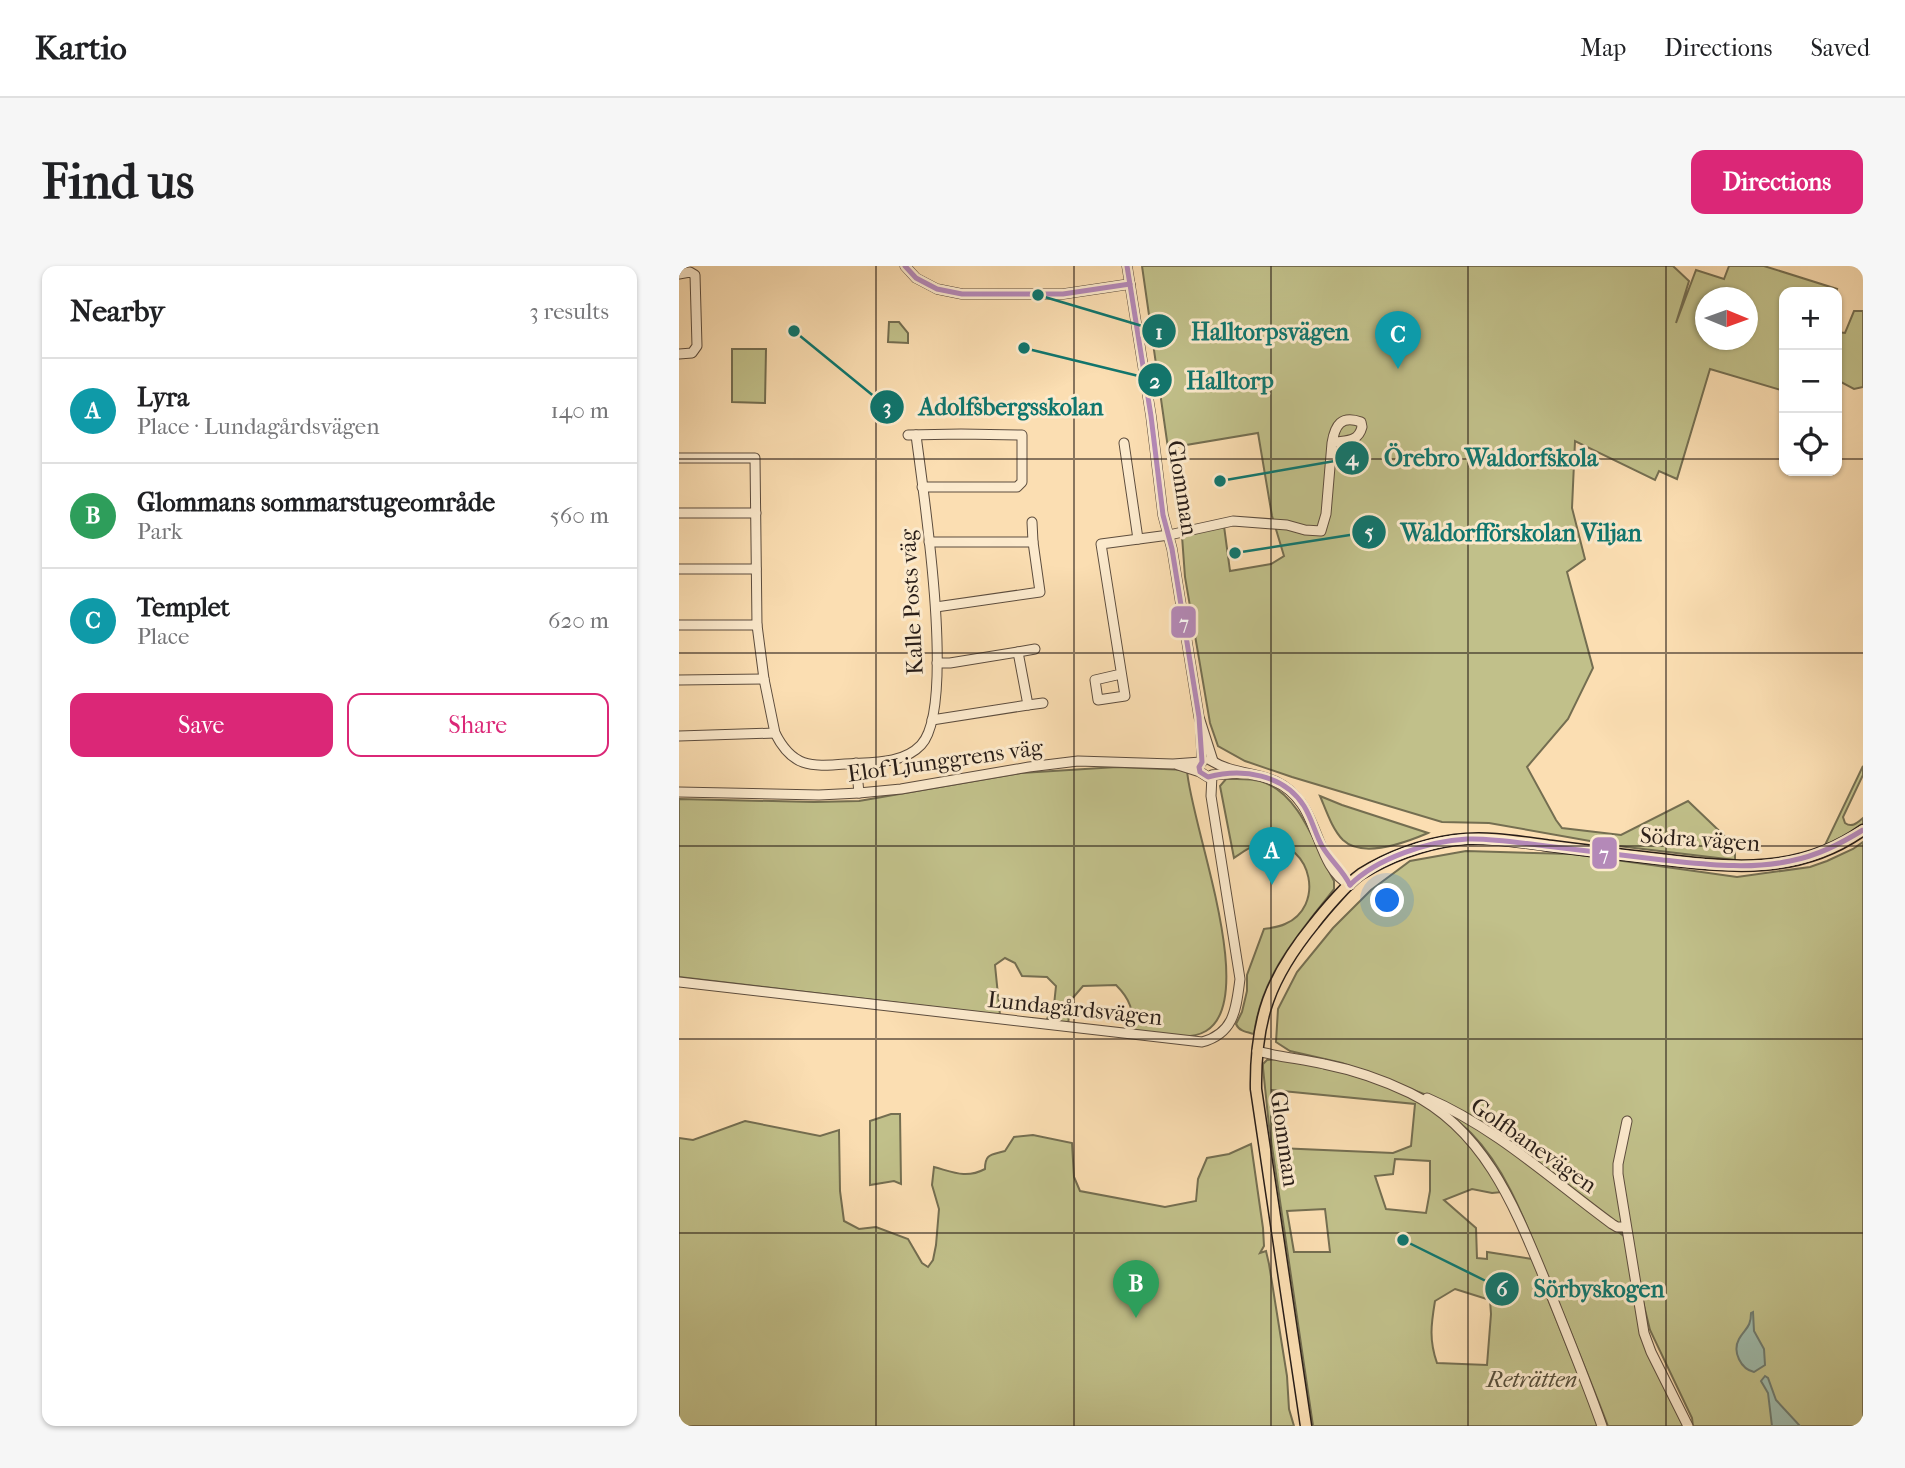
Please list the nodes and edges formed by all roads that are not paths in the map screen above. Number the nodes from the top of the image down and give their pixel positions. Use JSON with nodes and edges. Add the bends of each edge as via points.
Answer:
{"nodes":[{"id":1,"x":905,"y":266,"type":"edge"},
{"id":2,"x":1127,"y":266,"type":"edge"},
{"id":3,"x":679,"y":274,"type":"edge"},
{"id":4,"x":1130,"y":284,"type":"junction"},
{"id":5,"x":679,"y":354,"type":"edge"},
{"id":6,"x":1124,"y":443,"type":"dead end"},
{"id":7,"x":1332,"y":443,"type":"dead end"},
{"id":8,"x":679,"y":458,"type":"edge"},
{"id":9,"x":922,"y":487,"type":"junction"},
{"id":10,"x":679,"y":513,"type":"edge"},
{"id":11,"x":756,"y":513,"type":"junction"},
{"id":12,"x":1032,"y":522,"type":"dead end"},
{"id":13,"x":1169,"y":535,"type":"junction"},
{"id":14,"x":1138,"y":539,"type":"junction"},
{"id":15,"x":929,"y":542,"type":"junction"},
{"id":16,"x":1033,"y":542,"type":"junction"},
{"id":17,"x":679,"y":569,"type":"edge"},
{"id":18,"x":756,"y":569,"type":"junction"},
{"id":19,"x":936,"y":607,"type":"junction"},
{"id":20,"x":679,"y":625,"type":"edge"},
{"id":21,"x":757,"y":625,"type":"junction"},
{"id":22,"x":1035,"y":649,"type":"dead end"},
{"id":23,"x":1019,"y":652,"type":"junction"},
{"id":24,"x":937,"y":663,"type":"junction"},
{"id":25,"x":1121,"y":674,"type":"dead end"},
{"id":26,"x":764,"y":679,"type":"junction"},
{"id":27,"x":679,"y":680,"type":"edge"},
{"id":28,"x":1043,"y":704,"type":"dead end"},
{"id":29,"x":1028,"y":705,"type":"junction"},
{"id":30,"x":1199,"y":717,"type":"junction"},
{"id":31,"x":932,"y":720,"type":"junction"},
{"id":32,"x":775,"y":733,"type":"junction"},
{"id":33,"x":679,"y":736,"type":"edge"},
{"id":34,"x":1214,"y":762,"type":"junction"},
{"id":35,"x":856,"y":763,"type":"junction"},
{"id":36,"x":1201,"y":768,"type":"junction"},
{"id":37,"x":1245,"y":773,"type":"junction"},
{"id":38,"x":1213,"y":775,"type":"junction"},
{"id":39,"x":679,"y":792,"type":"edge"},
{"id":40,"x":859,"y":793,"type":"junction"},
{"id":41,"x":1211,"y":796,"type":"junction"},
{"id":42,"x":1863,"y":830,"type":"edge"},
{"id":43,"x":1350,"y":885,"type":"junction"},
{"id":44,"x":679,"y":982,"type":"edge"},
{"id":45,"x":1257,"y":1051,"type":"junction"},
{"id":46,"x":1419,"y":1097,"type":"junction"},
{"id":47,"x":1627,"y":1121,"type":"dead end"},
{"id":48,"x":1626,"y":1227,"type":"junction"},
{"id":49,"x":1306,"y":1426,"type":"edge"},
{"id":50,"x":1602,"y":1426,"type":"edge"},
{"id":51,"x":1688,"y":1426,"type":"edge"}],
"edges":[{"from":1,"to":4,"type":"street","via":[[937,289],[962,294],[1063,294]]},
{"from":2,"to":4,"type":"street","name":"Glomman"},
{"from":3,"to":5,"type":"street","via":[[695,275],[697,346],[692,353]]},
{"from":4,"to":13,"type":"street","name":"Glomman"},
{"from":6,"to":14,"type":"street"},
{"from":7,"to":13,"type":"street","via":[[1321,530],[1233,522]]},
{"from":8,"to":11,"type":"street","name":"Kalle Posts väg","via":[[755,459]]},
{"from":9,"to":9,"type":"street","name":"Kalle Posts väg","via":[[1017,487],[1025,435],[912,435]]},
{"from":9,"to":15,"type":"street","name":"Kalle Posts väg"},
{"from":10,"to":11,"type":"street"},
{"from":11,"to":18,"type":"street","name":"Kalle Posts väg"},
{"from":12,"to":16,"type":"street"},
{"from":13,"to":14,"type":"street"},
{"from":13,"to":30,"type":"street","name":"Glomman"},
{"from":14,"to":25,"type":"street","via":[[1100,539]]},
{"from":15,"to":16,"type":"street"},
{"from":15,"to":19,"type":"street","name":"Kalle Posts väg"},
{"from":16,"to":19,"type":"street","via":[[1041,597]]},
{"from":17,"to":18,"type":"street"},
{"from":18,"to":21,"type":"street","name":"Kalle Posts väg"},
{"from":19,"to":24,"type":"street","name":"Kalle Posts väg"},
{"from":20,"to":21,"type":"street"},
{"from":21,"to":26,"type":"street","name":"Kalle Posts väg"},
{"from":22,"to":23,"type":"street"},
{"from":23,"to":24,"type":"street"},
{"from":23,"to":29,"type":"street"},
{"from":24,"to":31,"type":"street","name":"Kalle Posts väg"},
{"from":26,"to":27,"type":"street"},
{"from":26,"to":32,"type":"street","name":"Kalle Posts väg"},
{"from":28,"to":29,"type":"street"},
{"from":29,"to":31,"type":"street"},
{"from":30,"to":34,"type":"street","name":"Glomman"},
{"from":30,"to":36,"type":"street","name":"Glomman"},
{"from":31,"to":35,"type":"street","name":"Kalle Posts väg","via":[[926,739],[912,753],[893,760]]},
{"from":32,"to":33,"type":"street"},
{"from":32,"to":35,"type":"street","name":"Kalle Posts väg","via":[[788,755],[799,762],[825,766]]},
{"from":34,"to":36,"type":"street","via":[[1207,760]]},
{"from":34,"to":37,"type":"street"},
{"from":34,"to":38,"type":"street"},
{"from":35,"to":40,"type":"street"},
{"from":36,"to":38,"type":"street","via":[[1208,777]]},
{"from":36,"to":40,"type":"street","name":"Elof Ljunggrens väg","via":[[1078,761]]},
{"from":36,"to":41,"type":"street","name":"Lundagårdsvägen"},
{"from":37,"to":38,"type":"street"},
{"from":37,"to":43,"type":"street","via":[[1267,777],[1290,790],[1310,817],[1332,868]]},
{"from":38,"to":41,"type":"street","name":"Lundagårdsvägen"},
{"from":39,"to":40,"type":"street","name":"Elof Ljunggrens väg"},
{"from":41,"to":44,"type":"street","name":"Lundagårdsvägen","via":[[1240,979],[1228,1026],[1212,1039],[1202,1042]]},
{"from":42,"to":43,"type":"main road","name":"Södra vägen","via":[[1808,858],[1748,866],[1494,839],[1455,840],[1404,853]]},
{"from":43,"to":45,"type":"main road","name":"Glomman","via":[[1287,959],[1264,1009]]},
{"from":45,"to":46,"type":"street","via":[[1348,1070]]},
{"from":45,"to":49,"type":"main road","name":"Glomman","via":[[1256,1089]]},
{"from":46,"to":48,"type":"street","name":"Golfbanevägen","via":[[1440,1103],[1490,1133],[1612,1224]]},
{"from":46,"to":50,"type":"street","via":[[1466,1135],[1502,1184],[1534,1252]]},
{"from":47,"to":48,"type":"street","via":[[1618,1164]]},
{"from":48,"to":51,"type":"street","via":[[1644,1333]]}]}
